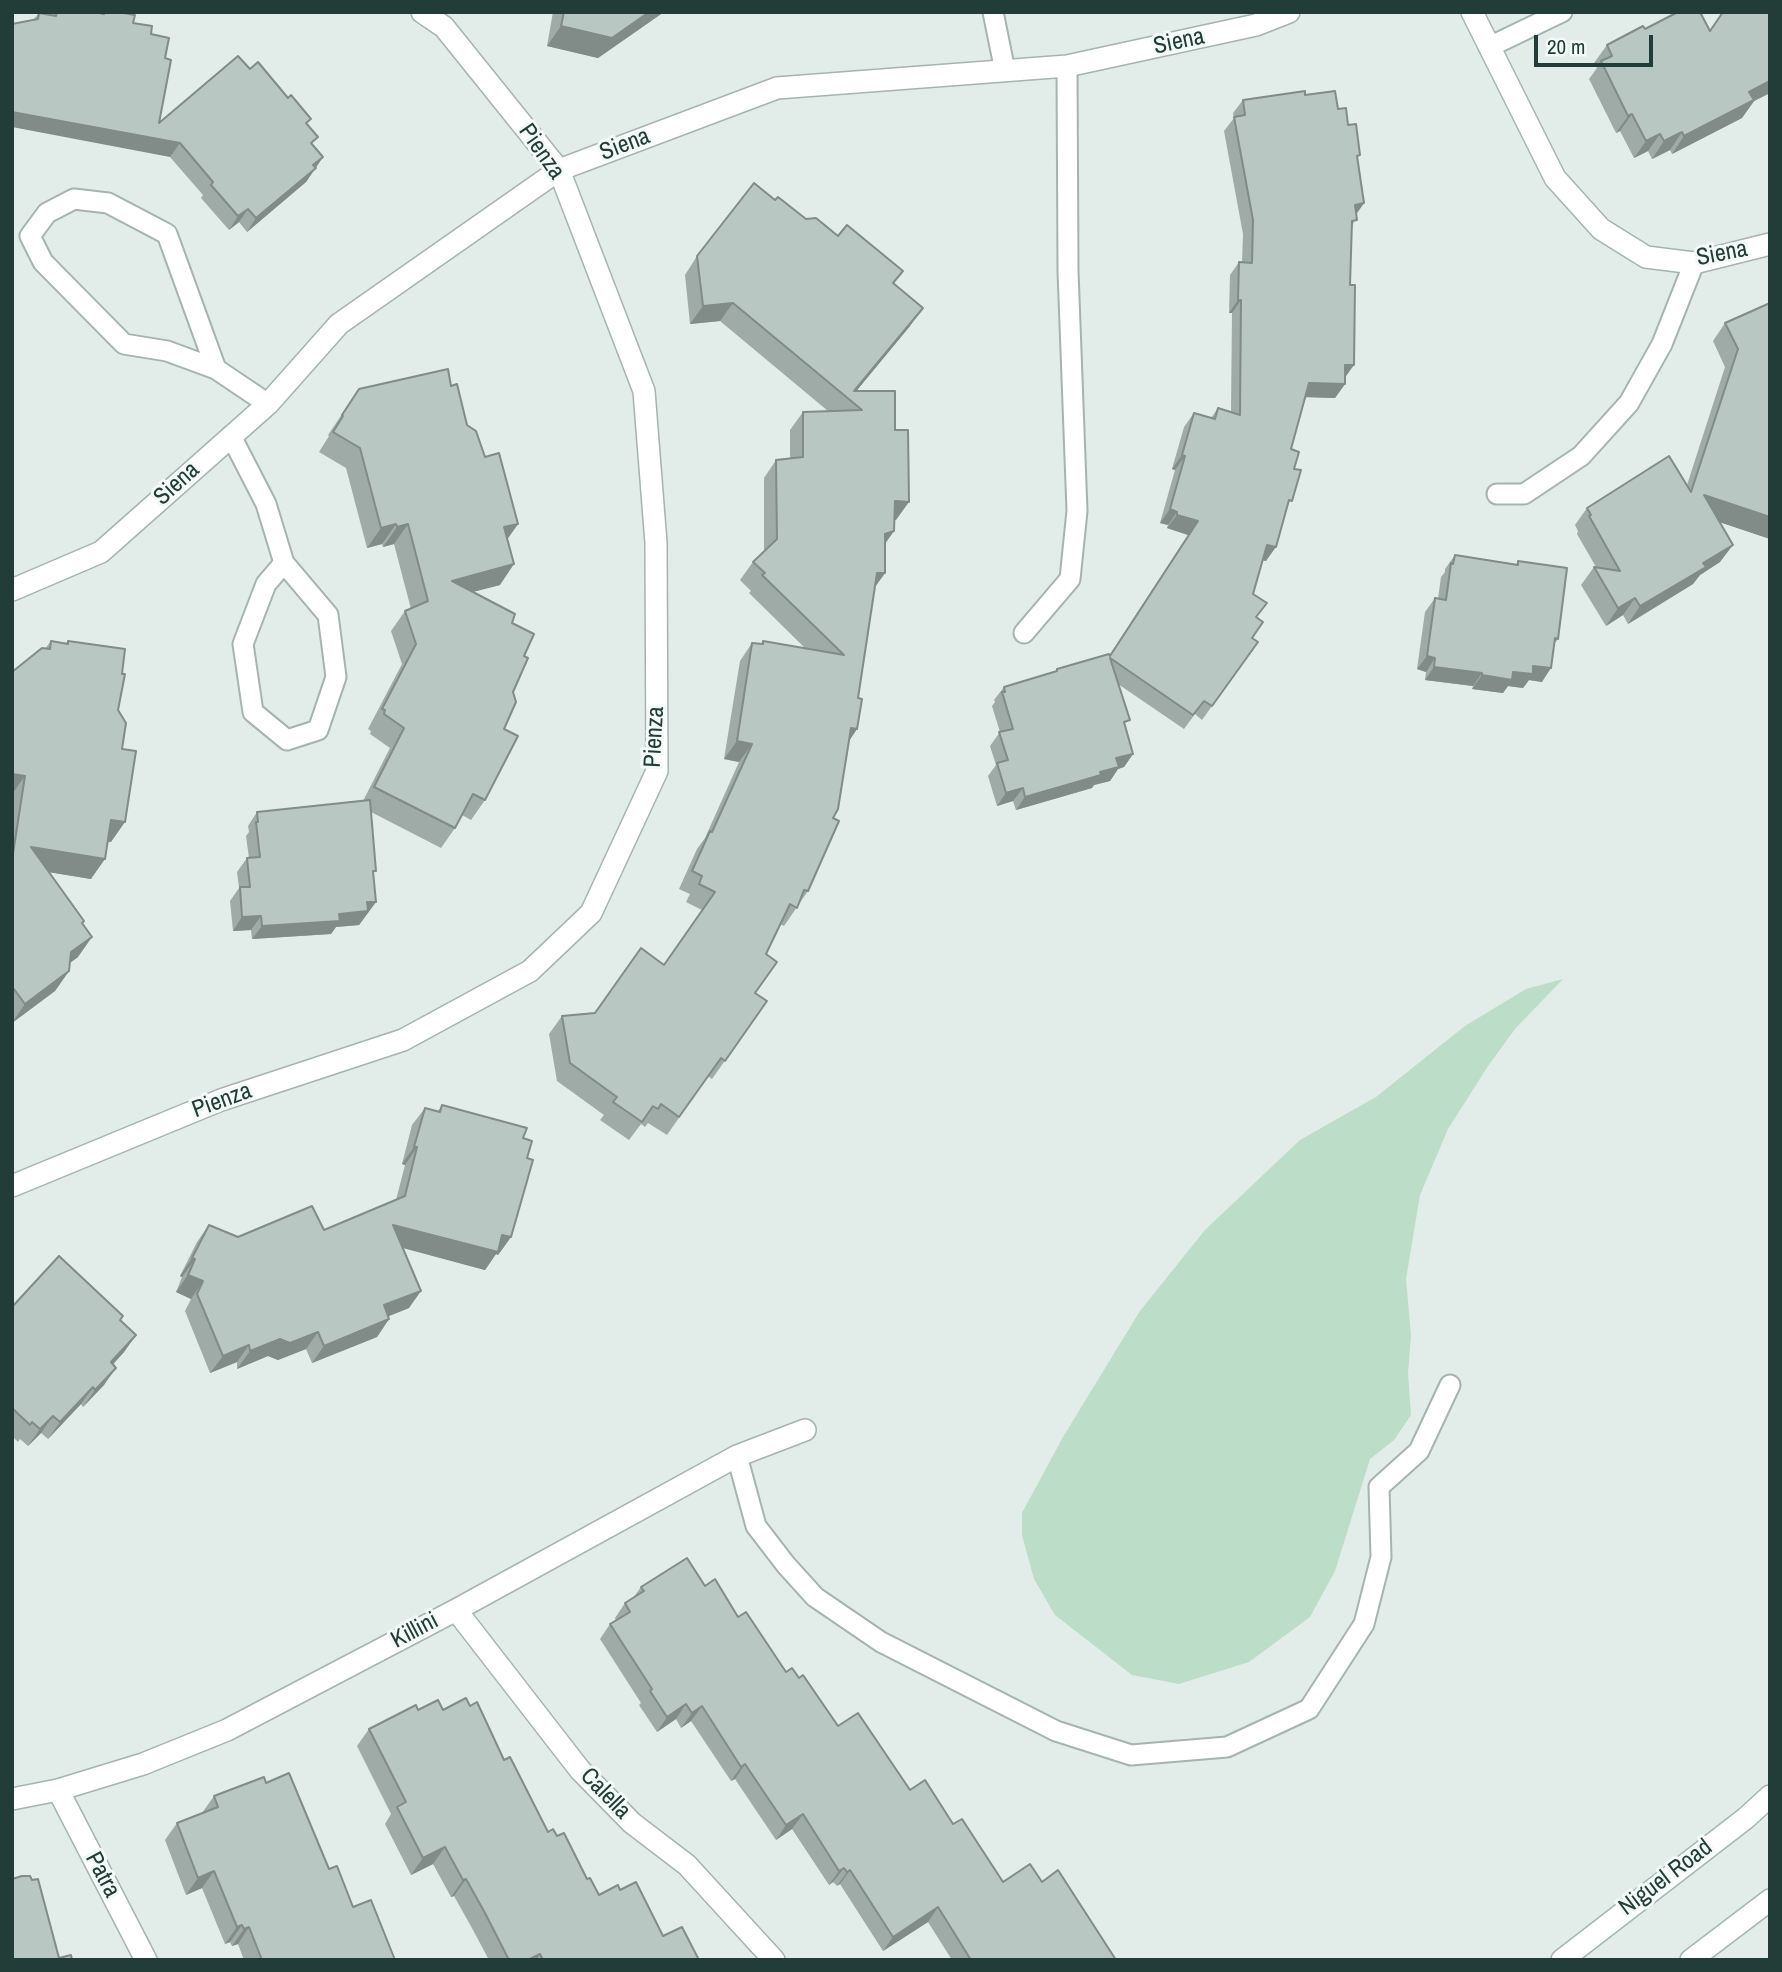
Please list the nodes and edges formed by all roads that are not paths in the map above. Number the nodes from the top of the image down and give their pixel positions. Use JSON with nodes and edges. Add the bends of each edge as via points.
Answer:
{"nodes":[{"id":1,"x":422,"y":12,"type":"edge"},
{"id":2,"x":993,"y":12,"type":"edge"},
{"id":3,"x":1289,"y":12,"type":"edge"},
{"id":4,"x":1472,"y":12,"type":"edge"},
{"id":5,"x":1562,"y":12,"type":"edge"},
{"id":6,"x":1489,"y":47,"type":"junction"},
{"id":7,"x":1067,"y":66,"type":"junction"},
{"id":8,"x":1005,"y":71,"type":"junction"},
{"id":9,"x":559,"y":170,"type":"junction"},
{"id":10,"x":1770,"y":244,"type":"edge"},
{"id":11,"x":1694,"y":263,"type":"junction"},
{"id":12,"x":216,"y":369,"type":"junction"},
{"id":13,"x":268,"y":404,"type":"junction"},
{"id":14,"x":231,"y":436,"type":"junction"},
{"id":15,"x":1497,"y":494,"type":"dead end"},
{"id":16,"x":284,"y":563,"type":"junction"},
{"id":17,"x":12,"y":590,"type":"edge"},
{"id":18,"x":1024,"y":633,"type":"dead end"},
{"id":19,"x":12,"y":1186,"type":"edge"},
{"id":20,"x":1450,"y":1385,"type":"dead end"},
{"id":21,"x":805,"y":1430,"type":"dead end"},
{"id":22,"x":737,"y":1456,"type":"junction"},
{"id":23,"x":456,"y":1610,"type":"junction"},
{"id":24,"x":58,"y":1790,"type":"junction"},
{"id":25,"x":1770,"y":1796,"type":"edge"},
{"id":26,"x":12,"y":1799,"type":"edge"},
{"id":27,"x":1770,"y":1900,"type":"edge"},
{"id":28,"x":146,"y":1960,"type":"edge"},
{"id":29,"x":774,"y":1960,"type":"edge"},
{"id":30,"x":1562,"y":1960,"type":"edge"},
{"id":31,"x":1691,"y":1960,"type":"edge"}],
"edges":[{"from":1,"to":9,"type":"street","name":"Pienza","via":[[444,27]]},
{"from":2,"to":8,"type":"lane"},
{"from":3,"to":7,"type":"street","name":"Siena","via":[[1256,25]]},
{"from":4,"to":6,"type":"street","name":"Siena"},
{"from":5,"to":6,"type":"lane"},
{"from":6,"to":11,"type":"street","name":"Siena","via":[[1555,178],[1601,229],[1646,257]]},
{"from":7,"to":8,"type":"street","name":"Siena"},
{"from":7,"to":18,"type":"lane","via":[[1068,271],[1077,511],[1070,579]]},
{"from":8,"to":9,"type":"street","name":"Siena","via":[[777,88]]},
{"from":9,"to":13,"type":"street","name":"Siena","via":[[339,324]]},
{"from":9,"to":19,"type":"street","name":"Pienza","via":[[644,391],[656,543],[657,771],[591,913],[530,971],[403,1040],[221,1100]]},
{"from":10,"to":11,"type":"street","name":"Siena"},
{"from":11,"to":15,"type":"lane","via":[[1662,344],[1629,403],[1581,456],[1524,494]]},
{"from":12,"to":12,"type":"lane","via":[[167,351],[124,344],[43,262],[30,236],[47,213],[74,199],[108,203],[166,234]]},
{"from":12,"to":13,"type":"lane"},
{"from":13,"to":14,"type":"street","name":"Siena"},
{"from":14,"to":16,"type":"lane","via":[[266,504]]},
{"from":14,"to":17,"type":"street","name":"Siena","via":[[101,552]]},
{"from":16,"to":16,"type":"lane","via":[[267,584],[243,644],[253,712],[287,740],[318,730],[336,677],[328,615]]},
{"from":20,"to":22,"type":"lane","via":[[1419,1451],[1379,1487],[1381,1557],[1364,1624],[1309,1709],[1227,1747],[1131,1755],[1056,1731],[881,1643],[815,1597],[786,1565],[756,1526]]},
{"from":21,"to":22,"type":"street","name":"Killini"},
{"from":22,"to":23,"type":"street","name":"Killini"},
{"from":23,"to":24,"type":"street","name":"Killini","via":[[227,1730],[143,1764]]},
{"from":23,"to":29,"type":"street","name":"Calella","via":[[580,1770],[632,1823],[687,1865]]},
{"from":24,"to":26,"type":"street","name":"Killini"},
{"from":24,"to":28,"type":"street","name":"Patra"},
{"from":25,"to":30,"type":"street","name":"Niguel Road"},
{"from":27,"to":31,"type":"street"}]}
